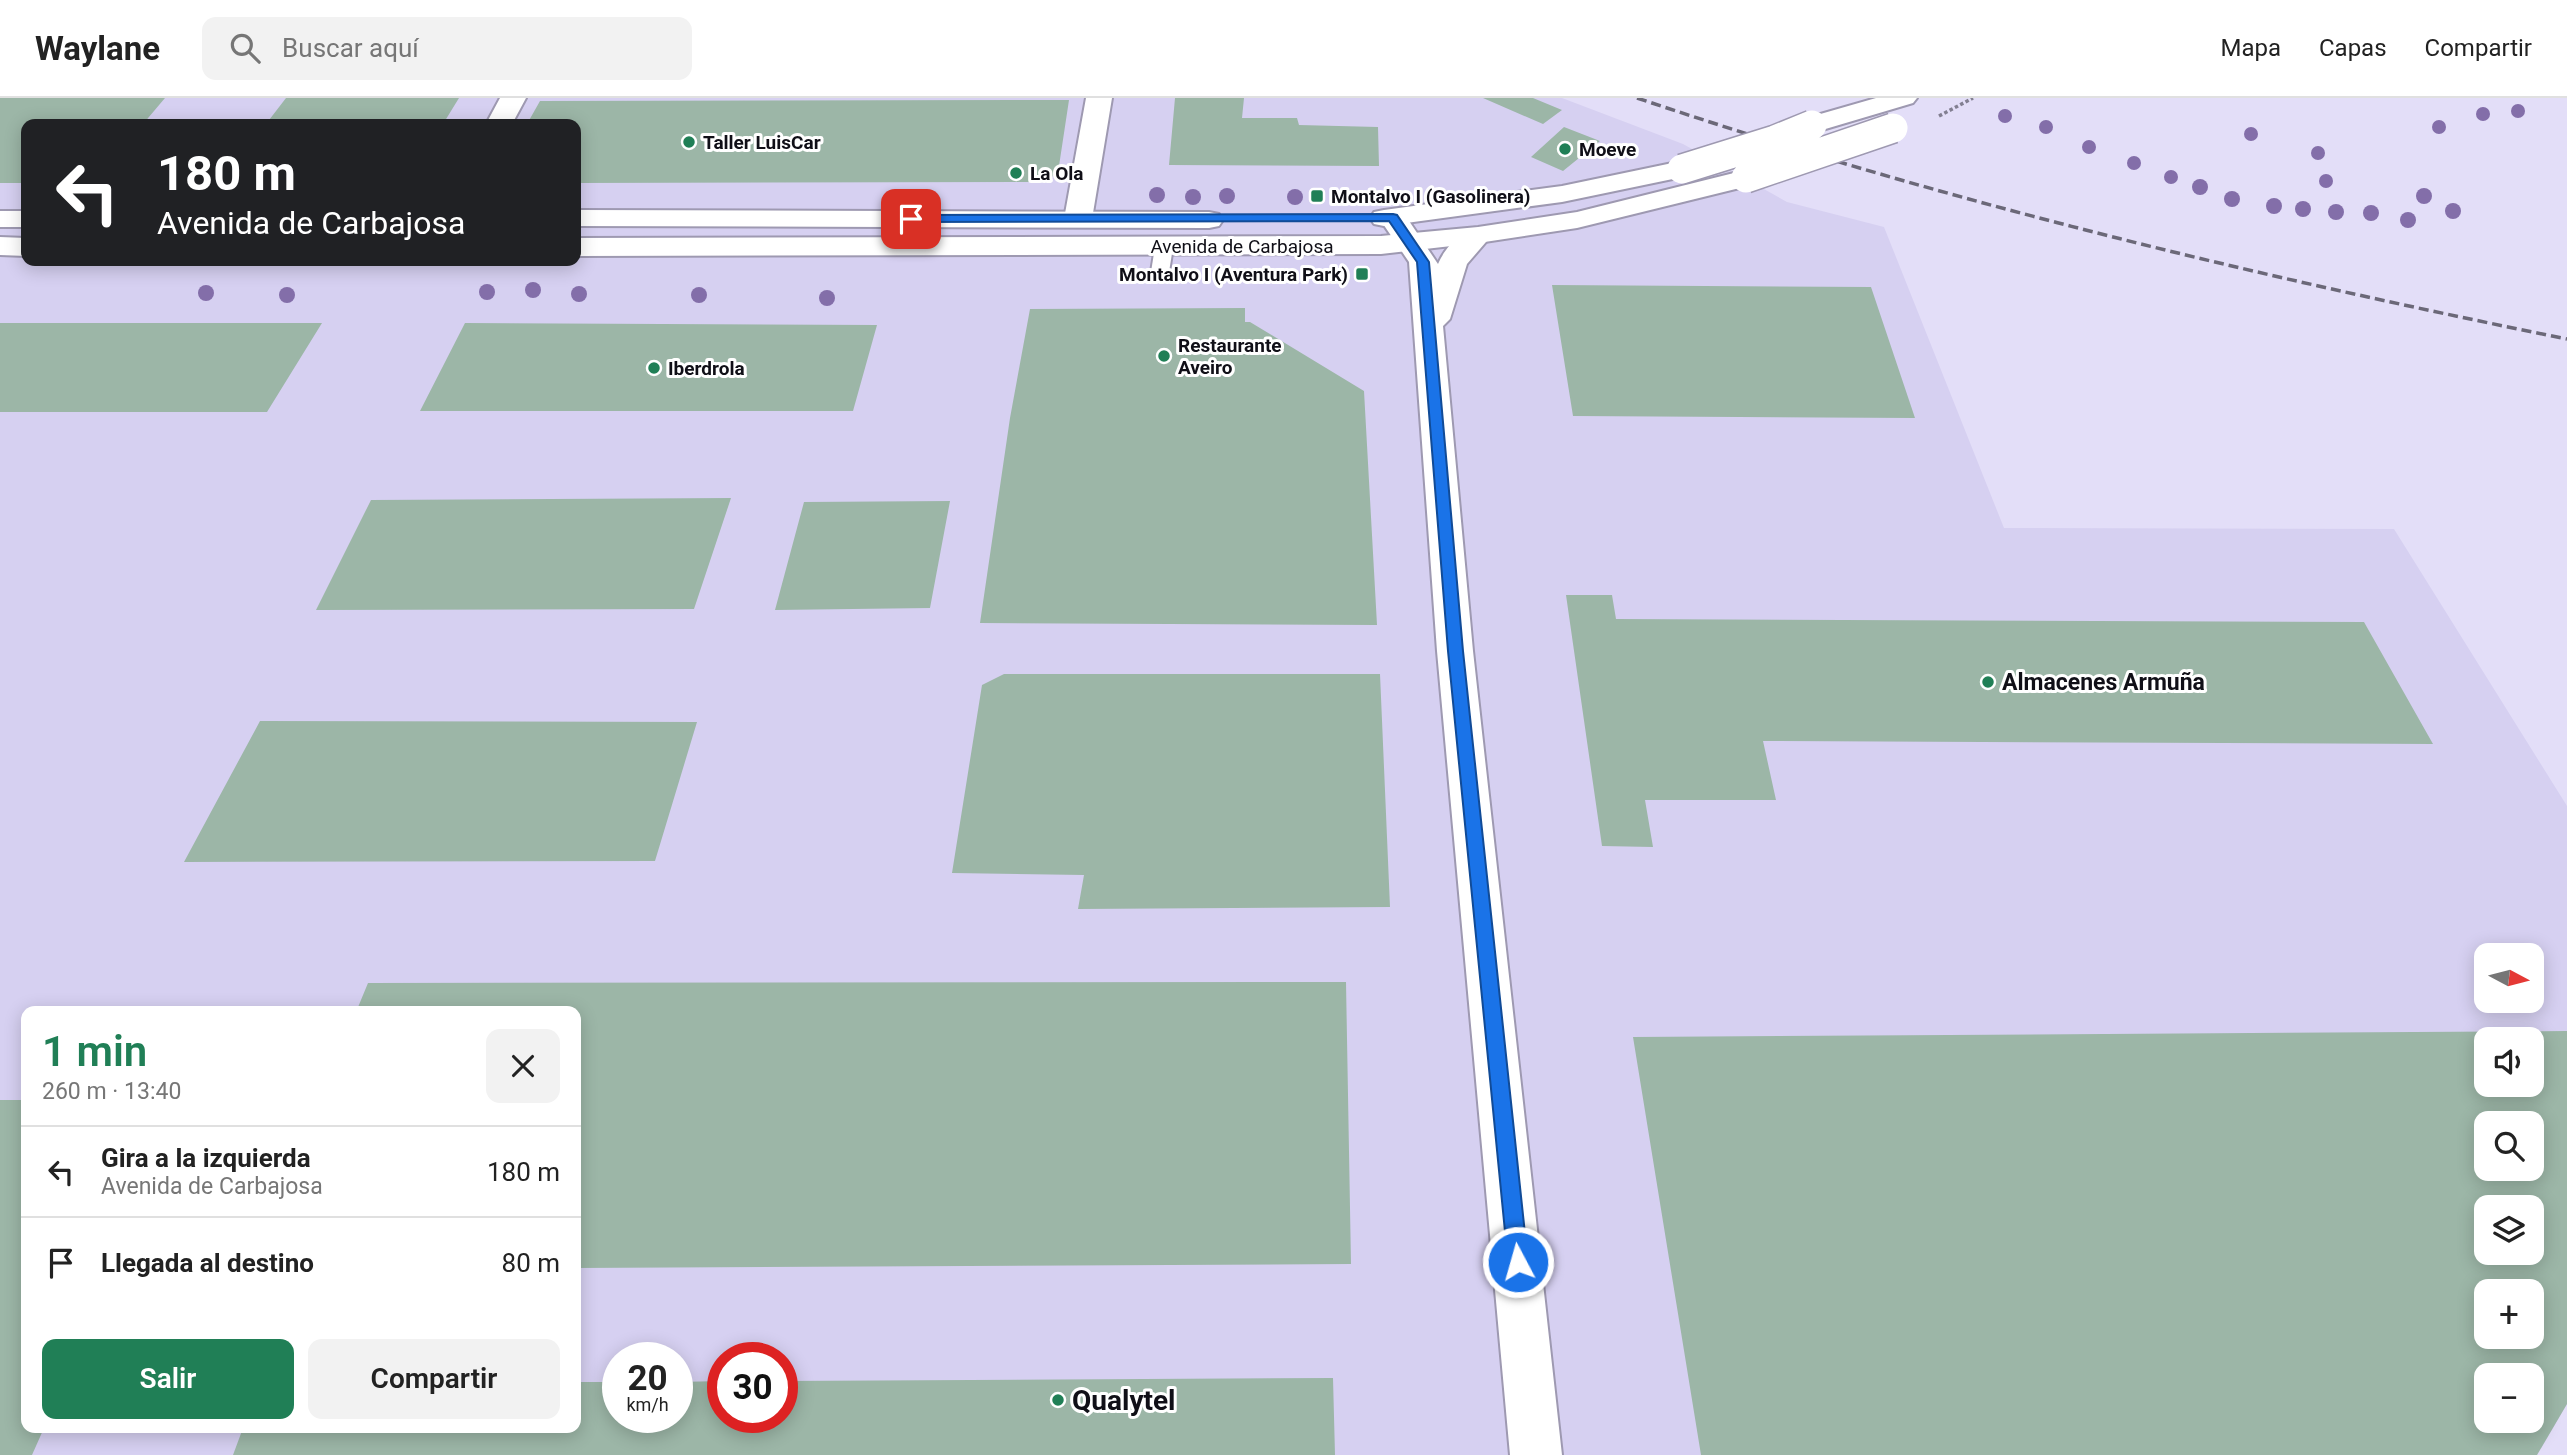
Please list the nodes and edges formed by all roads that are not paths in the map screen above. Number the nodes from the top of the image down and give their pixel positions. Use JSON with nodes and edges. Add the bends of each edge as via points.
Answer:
{"nodes":[{"id":1,"x":513,"y":98,"type":"edge"},
{"id":2,"x":1099,"y":98,"type":"edge"},
{"id":3,"x":1904,"y":98,"type":"edge"},
{"id":4,"x":1919,"y":98,"type":"edge"},
{"id":5,"x":502,"y":119,"type":"edge"},
{"id":6,"x":581,"y":218,"type":"edge"},
{"id":7,"x":1393,"y":218,"type":"junction"},
{"id":8,"x":0,"y":219,"type":"edge"},
{"id":9,"x":21,"y":219,"type":"edge"},
{"id":10,"x":1078,"y":219,"type":"junction"},
{"id":11,"x":1478,"y":235,"type":"junction"},
{"id":12,"x":1411,"y":243,"type":"junction"},
{"id":13,"x":0,"y":246,"type":"edge"},
{"id":14,"x":21,"y":247,"type":"edge"},
{"id":15,"x":581,"y":247,"type":"edge"},
{"id":16,"x":1428,"y":330,"type":"junction"},
{"id":17,"x":1536,"y":1455,"type":"edge"}],
"edges":[{"from":1,"to":5,"type":"main road"},
{"from":2,"to":10,"type":"main road"},
{"from":3,"to":7,"type":"main road","name":"Avenida de Carbajosa","bridge":true,"via":[[1682,169],[1562,194]]},
{"from":4,"to":11,"type":"main road","name":"Avenida de Carbajosa","bridge":true,"via":[[1894,128],[1746,178],[1577,220]]},
{"from":6,"to":10,"type":"main road","name":"Avenida de Carbajosa"},
{"from":7,"to":10,"type":"main road","name":"Avenida de Carbajosa"},
{"from":7,"to":12,"type":"main road"},
{"from":8,"to":9,"type":"main road"},
{"from":11,"to":12,"type":"main road","name":"Avenida de Carbajosa"},
{"from":11,"to":16,"type":"main road","via":[[1453,261]]},
{"from":12,"to":15,"type":"main road","name":"Avenida de Carbajosa","via":[[1162,260]]},
{"from":12,"to":16,"type":"main road","via":[[1423,262]]},
{"from":13,"to":14,"type":"main road"},
{"from":16,"to":17,"type":"main road","via":[[1455,651]]}]}
